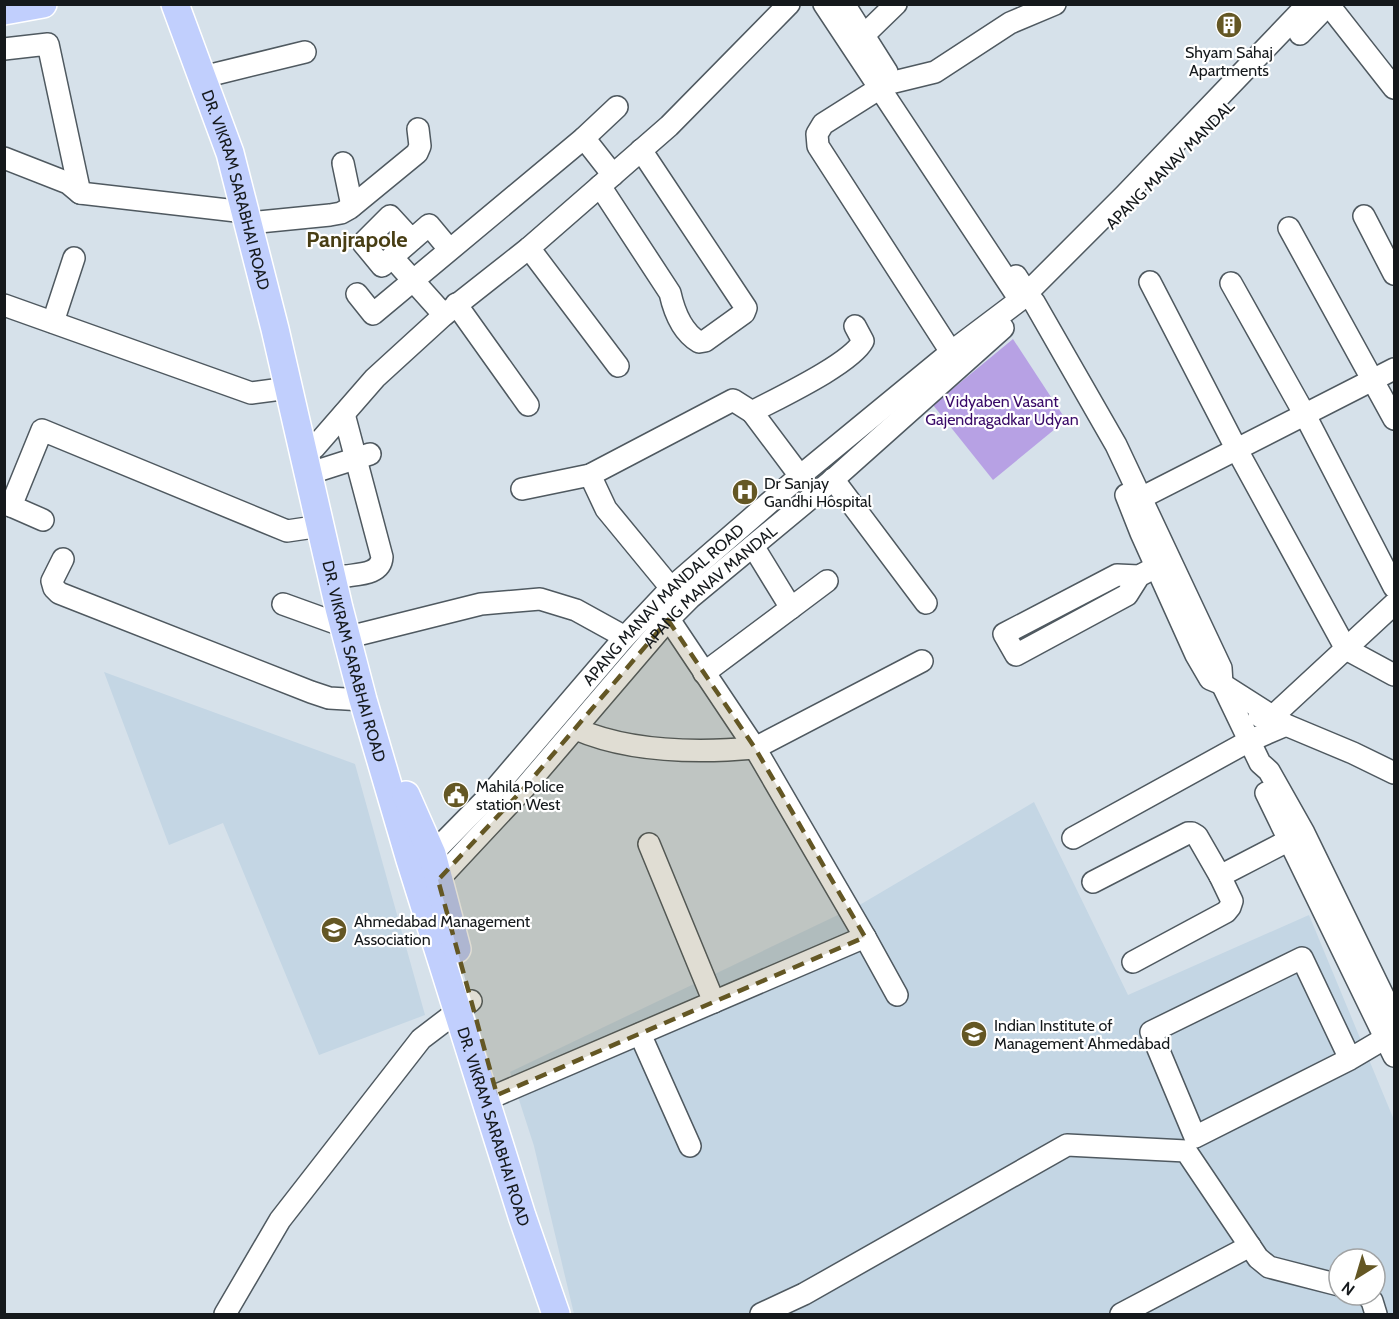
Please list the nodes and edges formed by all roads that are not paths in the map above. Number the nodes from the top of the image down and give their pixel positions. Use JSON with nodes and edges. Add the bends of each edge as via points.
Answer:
{"nodes":[{"id":1,"x":43,"y":4,"type":"edge"},
{"id":2,"x":175,"y":4,"type":"edge"},
{"id":3,"x":189,"y":4,"type":"edge"},
{"id":4,"x":789,"y":4,"type":"edge"},
{"id":5,"x":824,"y":4,"type":"edge"},
{"id":6,"x":844,"y":4,"type":"edge"},
{"id":7,"x":896,"y":4,"type":"edge"},
{"id":8,"x":1054,"y":4,"type":"edge"},
{"id":9,"x":1308,"y":4,"type":"edge"},
{"id":10,"x":1328,"y":5,"type":"edge"},
{"id":11,"x":4,"y":11,"type":"edge"},
{"id":12,"x":863,"y":36,"type":"junction"},
{"id":13,"x":4,"y":49,"type":"edge"},
{"id":14,"x":305,"y":52,"type":"dead end"},
{"id":15,"x":215,"y":74,"type":"junction"},
{"id":16,"x":887,"y":85,"type":"junction"},
{"id":17,"x":1395,"y":88,"type":"edge"},
{"id":18,"x":617,"y":107,"type":"dead end"},
{"id":19,"x":418,"y":129,"type":"dead end"},
{"id":20,"x":584,"y":138,"type":"junction"},
{"id":21,"x":641,"y":150,"type":"junction"},
{"id":22,"x":4,"y":158,"type":"edge"},
{"id":23,"x":343,"y":163,"type":"dead end"},
{"id":24,"x":607,"y":180,"type":"junction"},
{"id":25,"x":80,"y":193,"type":"junction"},
{"id":26,"x":352,"y":206,"type":"junction"},
{"id":27,"x":1364,"y":216,"type":"dead end"},
{"id":28,"x":252,"y":217,"type":"junction"},
{"id":29,"x":1289,"y":228,"type":"dead end"},
{"id":30,"x":412,"y":240,"type":"junction"},
{"id":31,"x":529,"y":248,"type":"junction"},
{"id":32,"x":449,"y":249,"type":"junction"},
{"id":33,"x":392,"y":257,"type":"junction"},
{"id":34,"x":74,"y":258,"type":"dead end"},
{"id":35,"x":1395,"y":273,"type":"edge"},
{"id":36,"x":413,"y":279,"type":"junction"},
{"id":37,"x":1150,"y":282,"type":"dead end"},
{"id":38,"x":1231,"y":283,"type":"dead end"},
{"id":39,"x":357,"y":294,"type":"dead end"},
{"id":40,"x":1028,"y":301,"type":"junction"},
{"id":41,"x":4,"y":305,"type":"edge"},
{"id":42,"x":450,"y":309,"type":"junction"},
{"id":43,"x":53,"y":322,"type":"junction"},
{"id":44,"x":855,"y":326,"type":"dead end"},
{"id":45,"x":951,"y":352,"type":"junction"},
{"id":46,"x":618,"y":366,"type":"dead end"},
{"id":47,"x":1395,"y":369,"type":"edge"},
{"id":48,"x":1372,"y":380,"type":"junction"},
{"id":49,"x":289,"y":388,"type":"junction"},
{"id":50,"x":528,"y":405,"type":"dead end"},
{"id":51,"x":752,"y":412,"type":"junction"},
{"id":52,"x":344,"y":414,"type":"junction"},
{"id":53,"x":1305,"y":415,"type":"junction"},
{"id":54,"x":1395,"y":419,"type":"edge"},
{"id":55,"x":1237,"y":450,"type":"junction"},
{"id":56,"x":312,"y":456,"type":"junction"},
{"id":57,"x":363,"y":456,"type":"junction"},
{"id":58,"x":822,"y":459,"type":"junction"},
{"id":59,"x":590,"y":475,"type":"junction"},
{"id":60,"x":800,"y":476,"type":"junction"},
{"id":61,"x":835,"y":478,"type":"junction"},
{"id":62,"x":522,"y":489,"type":"dead end"},
{"id":63,"x":1136,"y":501,"type":"junction"},
{"id":64,"x":8,"y":505,"type":"edge"},
{"id":65,"x":43,"y":520,"type":"dead end"},
{"id":66,"x":321,"y":526,"type":"junction"},
{"id":67,"x":753,"y":546,"type":"junction"},
{"id":68,"x":63,"y":558,"type":"dead end"},
{"id":69,"x":1148,"y":572,"type":"junction"},
{"id":70,"x":346,"y":576,"type":"junction"},
{"id":71,"x":827,"y":581,"type":"dead end"},
{"id":72,"x":1395,"y":587,"type":"edge"},
{"id":73,"x":664,"y":594,"type":"junction"},
{"id":74,"x":926,"y":603,"type":"dead end"},
{"id":75,"x":283,"y":604,"type":"dead end"},
{"id":76,"x":1395,"y":604,"type":"edge"},
{"id":77,"x":791,"y":608,"type":"junction"},
{"id":78,"x":668,"y":620,"type":"junction"},
{"id":79,"x":352,"y":630,"type":"junction"},
{"id":80,"x":625,"y":637,"type":"junction"},
{"id":81,"x":1346,"y":649,"type":"junction"},
{"id":82,"x":922,"y":661,"type":"dead end"},
{"id":83,"x":704,"y":673,"type":"junction"},
{"id":84,"x":1395,"y":675,"type":"edge"},
{"id":85,"x":1222,"y":684,"type":"junction"},
{"id":86,"x":363,"y":700,"type":"junction"},
{"id":87,"x":1237,"y":716,"type":"junction"},
{"id":88,"x":1280,"y":721,"type":"junction"},
{"id":89,"x":576,"y":729,"type":"junction"},
{"id":90,"x":1249,"y":741,"type":"junction"},
{"id":91,"x":755,"y":748,"type":"junction"},
{"id":92,"x":1395,"y":773,"type":"edge"},
{"id":93,"x":1297,"y":836,"type":"junction"},
{"id":94,"x":1073,"y":838,"type":"dead end"},
{"id":95,"x":649,"y":844,"type":"dead end"},
{"id":96,"x":425,"y":870,"type":"junction"},
{"id":97,"x":1221,"y":876,"type":"junction"},
{"id":98,"x":1093,"y":882,"type":"dead end"},
{"id":99,"x":865,"y":937,"type":"junction"},
{"id":100,"x":1133,"y":962,"type":"dead end"},
{"id":101,"x":897,"y":995,"type":"dead end"},
{"id":102,"x":714,"y":1002,"type":"junction"},
{"id":103,"x":465,"y":1006,"type":"junction"},
{"id":104,"x":1395,"y":1018,"type":"edge"},
{"id":105,"x":640,"y":1034,"type":"junction"},
{"id":106,"x":1392,"y":1043,"type":"edge"},
{"id":107,"x":1350,"y":1059,"type":"junction"},
{"id":108,"x":497,"y":1095,"type":"junction"},
{"id":109,"x":1190,"y":1144,"type":"junction"},
{"id":110,"x":690,"y":1146,"type":"dead end"},
{"id":111,"x":1250,"y":1246,"type":"junction"},
{"id":112,"x":1327,"y":1282,"type":"edge"},
{"id":113,"x":225,"y":1314,"type":"edge"},
{"id":114,"x":556,"y":1314,"type":"edge"},
{"id":115,"x":568,"y":1314,"type":"edge"},
{"id":116,"x":761,"y":1314,"type":"edge"},
{"id":117,"x":1121,"y":1314,"type":"edge"}],
"edges":[{"from":1,"to":11,"type":"main road"},
{"from":2,"to":28,"type":"main road","name":"DR. VIKRAM SARABHAI ROAD"},
{"from":3,"to":15,"type":"main road","name":"DR. VIKRAM SARABHAI ROAD"},
{"from":4,"to":21,"type":"street"},
{"from":5,"to":16,"type":"street"},
{"from":6,"to":12,"type":"street"},
{"from":7,"to":12,"type":"street"},
{"from":8,"to":16,"type":"street","via":[[1010,23],[935,72]]},
{"from":9,"to":40,"type":"street","name":"APANG MANAV MANDAL ROAD"},
{"from":10,"to":17,"type":"street"},
{"from":10,"to":40,"type":"street","name":"APANG MANAV MANDAL"},
{"from":12,"to":16,"type":"street"},
{"from":13,"to":25,"type":"street","via":[[48,44]]},
{"from":14,"to":15,"type":"street"},
{"from":15,"to":28,"type":"main road","name":"DR. VIKRAM SARABHAI ROAD","via":[[241,149]]},
{"from":16,"to":40,"type":"street"},
{"from":16,"to":45,"type":"street","via":[[823,124],[817,134],[818,146]]},
{"from":18,"to":20,"type":"street"},
{"from":19,"to":26,"type":"street","via":[[417,153]]},
{"from":20,"to":24,"type":"street"},
{"from":20,"to":32,"type":"street"},
{"from":21,"to":24,"type":"street"},
{"from":21,"to":24,"type":"street","via":[[746,308],[744,313],[705,341],[692,338]]},
{"from":22,"to":25,"type":"street","via":[[68,183]]},
{"from":23,"to":26,"type":"street"},
{"from":24,"to":31,"type":"street"},
{"from":25,"to":28,"type":"street"},
{"from":26,"to":28,"type":"street","via":[[330,215]]},
{"from":27,"to":35,"type":"street"},
{"from":28,"to":49,"type":"main road","name":"DR. VIKRAM SARABHAI ROAD"},
{"from":28,"to":56,"type":"main road","name":"DR. VIKRAM SARABHAI ROAD"},
{"from":29,"to":48,"type":"street"},
{"from":30,"to":32,"type":"street","via":[[429,225]]},
{"from":30,"to":33,"type":"street"},
{"from":30,"to":33,"type":"street","via":[[390,216],[363,243],[382,266]]},
{"from":31,"to":42,"type":"street"},
{"from":31,"to":46,"type":"street"},
{"from":32,"to":36,"type":"street"},
{"from":33,"to":36,"type":"street"},
{"from":34,"to":43,"type":"street"},
{"from":36,"to":39,"type":"street","via":[[373,314]]},
{"from":36,"to":42,"type":"street"},
{"from":37,"to":55,"type":"street"},
{"from":38,"to":53,"type":"street"},
{"from":40,"to":45,"type":"street","name":"APANG MANAV MANDAL ROAD"},
{"from":40,"to":61,"type":"street","name":"APANG MANAV MANDAL"},
{"from":40,"to":63,"type":"street","via":[[1099,414]]},
{"from":41,"to":43,"type":"street"},
{"from":42,"to":50,"type":"street"},
{"from":42,"to":52,"type":"street","via":[[375,378]]},
{"from":43,"to":49,"type":"street","via":[[251,393]]},
{"from":44,"to":51,"type":"street","via":[[863,341],[860,347],[830,369]]},
{"from":45,"to":58,"type":"street","name":"APANG MANAV MANDAL ROAD"},
{"from":47,"to":48,"type":"street"},
{"from":48,"to":53,"type":"street"},
{"from":48,"to":54,"type":"street"},
{"from":49,"to":56,"type":"main road","name":"DR. VIKRAM SARABHAI ROAD"},
{"from":51,"to":59,"type":"street","via":[[733,400]]},
{"from":51,"to":60,"type":"street"},
{"from":52,"to":56,"type":"street"},
{"from":52,"to":57,"type":"street"},
{"from":53,"to":55,"type":"street"},
{"from":53,"to":72,"type":"street"},
{"from":55,"to":63,"type":"street"},
{"from":55,"to":81,"type":"street"},
{"from":56,"to":57,"type":"street"},
{"from":56,"to":66,"type":"main road","name":"DR. VIKRAM SARABHAI ROAD"},
{"from":56,"to":70,"type":"main road","name":"DR. VIKRAM SARABHAI ROAD"},
{"from":57,"to":70,"type":"street","via":[[382,562],[373,571]]},
{"from":58,"to":60,"type":"street","name":"APANG MANAV MANDAL ROAD"},
{"from":58,"to":61,"type":"street"},
{"from":59,"to":62,"type":"street"},
{"from":59,"to":73,"type":"street","via":[[606,508]]},
{"from":60,"to":73,"type":"street","name":"APANG MANAV MANDAL ROAD"},
{"from":61,"to":67,"type":"street","name":"APANG MANAV MANDAL"},
{"from":61,"to":74,"type":"street"},
{"from":63,"to":69,"type":"street"},
{"from":63,"to":85,"type":"street","via":[[1221,668]]},
{"from":64,"to":65,"type":"street"},
{"from":64,"to":66,"type":"street","via":[[42,430],[287,531]]},
{"from":66,"to":79,"type":"main road","name":"DR. VIKRAM SARABHAI ROAD"},
{"from":67,"to":77,"type":"street"},
{"from":67,"to":78,"type":"street","name":"APANG MANAV MANDAL"},
{"from":68,"to":86,"type":"street","via":[[52,581],[59,593],[311,692],[329,698]]},
{"from":69,"to":69,"type":"street","via":[[1117,575],[1004,634],[1016,656],[1127,595]]},
{"from":69,"to":85,"type":"street","via":[[1210,679]]},
{"from":70,"to":79,"type":"main road","name":"DR. VIKRAM SARABHAI ROAD"},
{"from":71,"to":77,"type":"street"},
{"from":73,"to":78,"type":"street"},
{"from":73,"to":80,"type":"street","name":"APANG MANAV MANDAL ROAD"},
{"from":75,"to":79,"type":"street"},
{"from":76,"to":81,"type":"street"},
{"from":77,"to":83,"type":"street"},
{"from":78,"to":83,"type":"street"},
{"from":78,"to":89,"type":"street","name":"APANG MANAV MANDAL"},
{"from":79,"to":80,"type":"street","via":[[481,604],[540,599],[576,610]]},
{"from":79,"to":86,"type":"main road","name":"DR. VIKRAM SARABHAI ROAD"},
{"from":79,"to":96,"type":"main road","name":"DR. VIKRAM SARABHAI ROAD"},
{"from":80,"to":96,"type":"street","name":"APANG MANAV MANDAL ROAD"},
{"from":81,"to":84,"type":"street"},
{"from":81,"to":88,"type":"street"},
{"from":82,"to":91,"type":"street"},
{"from":83,"to":91,"type":"street"},
{"from":85,"to":87,"type":"street"},
{"from":85,"to":88,"type":"street"},
{"from":86,"to":96,"type":"main road","name":"DR. VIKRAM SARABHAI ROAD"},
{"from":87,"to":88,"type":"street"},
{"from":87,"to":90,"type":"street"},
{"from":88,"to":90,"type":"street"},
{"from":88,"to":92,"type":"street"},
{"from":89,"to":91,"type":"street","via":[[620,744],[686,750]]},
{"from":89,"to":96,"type":"street","name":"APANG MANAV MANDAL","via":[[525,788]]},
{"from":90,"to":93,"type":"street","via":[[1260,763],[1258,777]]},
{"from":90,"to":94,"type":"street"},
{"from":91,"to":99,"type":"street"},
{"from":93,"to":97,"type":"street"},
{"from":93,"to":104,"type":"street"},
{"from":93,"to":106,"type":"street"},
{"from":95,"to":102,"type":"street"},
{"from":96,"to":103,"type":"main road","name":"DR. VIKRAM SARABHAI ROAD"},
{"from":97,"to":98,"type":"street","via":[[1197,836],[1188,833]]},
{"from":97,"to":100,"type":"street","via":[[1232,902],[1226,912]]},
{"from":99,"to":101,"type":"street"},
{"from":99,"to":102,"type":"street"},
{"from":102,"to":105,"type":"street"},
{"from":103,"to":108,"type":"main road","name":"DR. VIKRAM SARABHAI ROAD"},
{"from":103,"to":113,"type":"street","via":[[421,1039],[280,1220]]},
{"from":103,"to":114,"type":"main road","name":"DR. VIKRAM SARABHAI ROAD","via":[[522,1216]]},
{"from":105,"to":108,"type":"street"},
{"from":105,"to":110,"type":"street"},
{"from":106,"to":107,"type":"street"},
{"from":107,"to":109,"type":"street"},
{"from":107,"to":109,"type":"street","via":[[1302,958],[1151,1032]]},
{"from":108,"to":115,"type":"main road","name":"DR. VIKRAM SARABHAI ROAD"},
{"from":109,"to":111,"type":"street"},
{"from":109,"to":116,"type":"street","via":[[1067,1145],[804,1294]]},
{"from":111,"to":112,"type":"street","via":[[1269,1267]]},
{"from":111,"to":117,"type":"street"}]}
